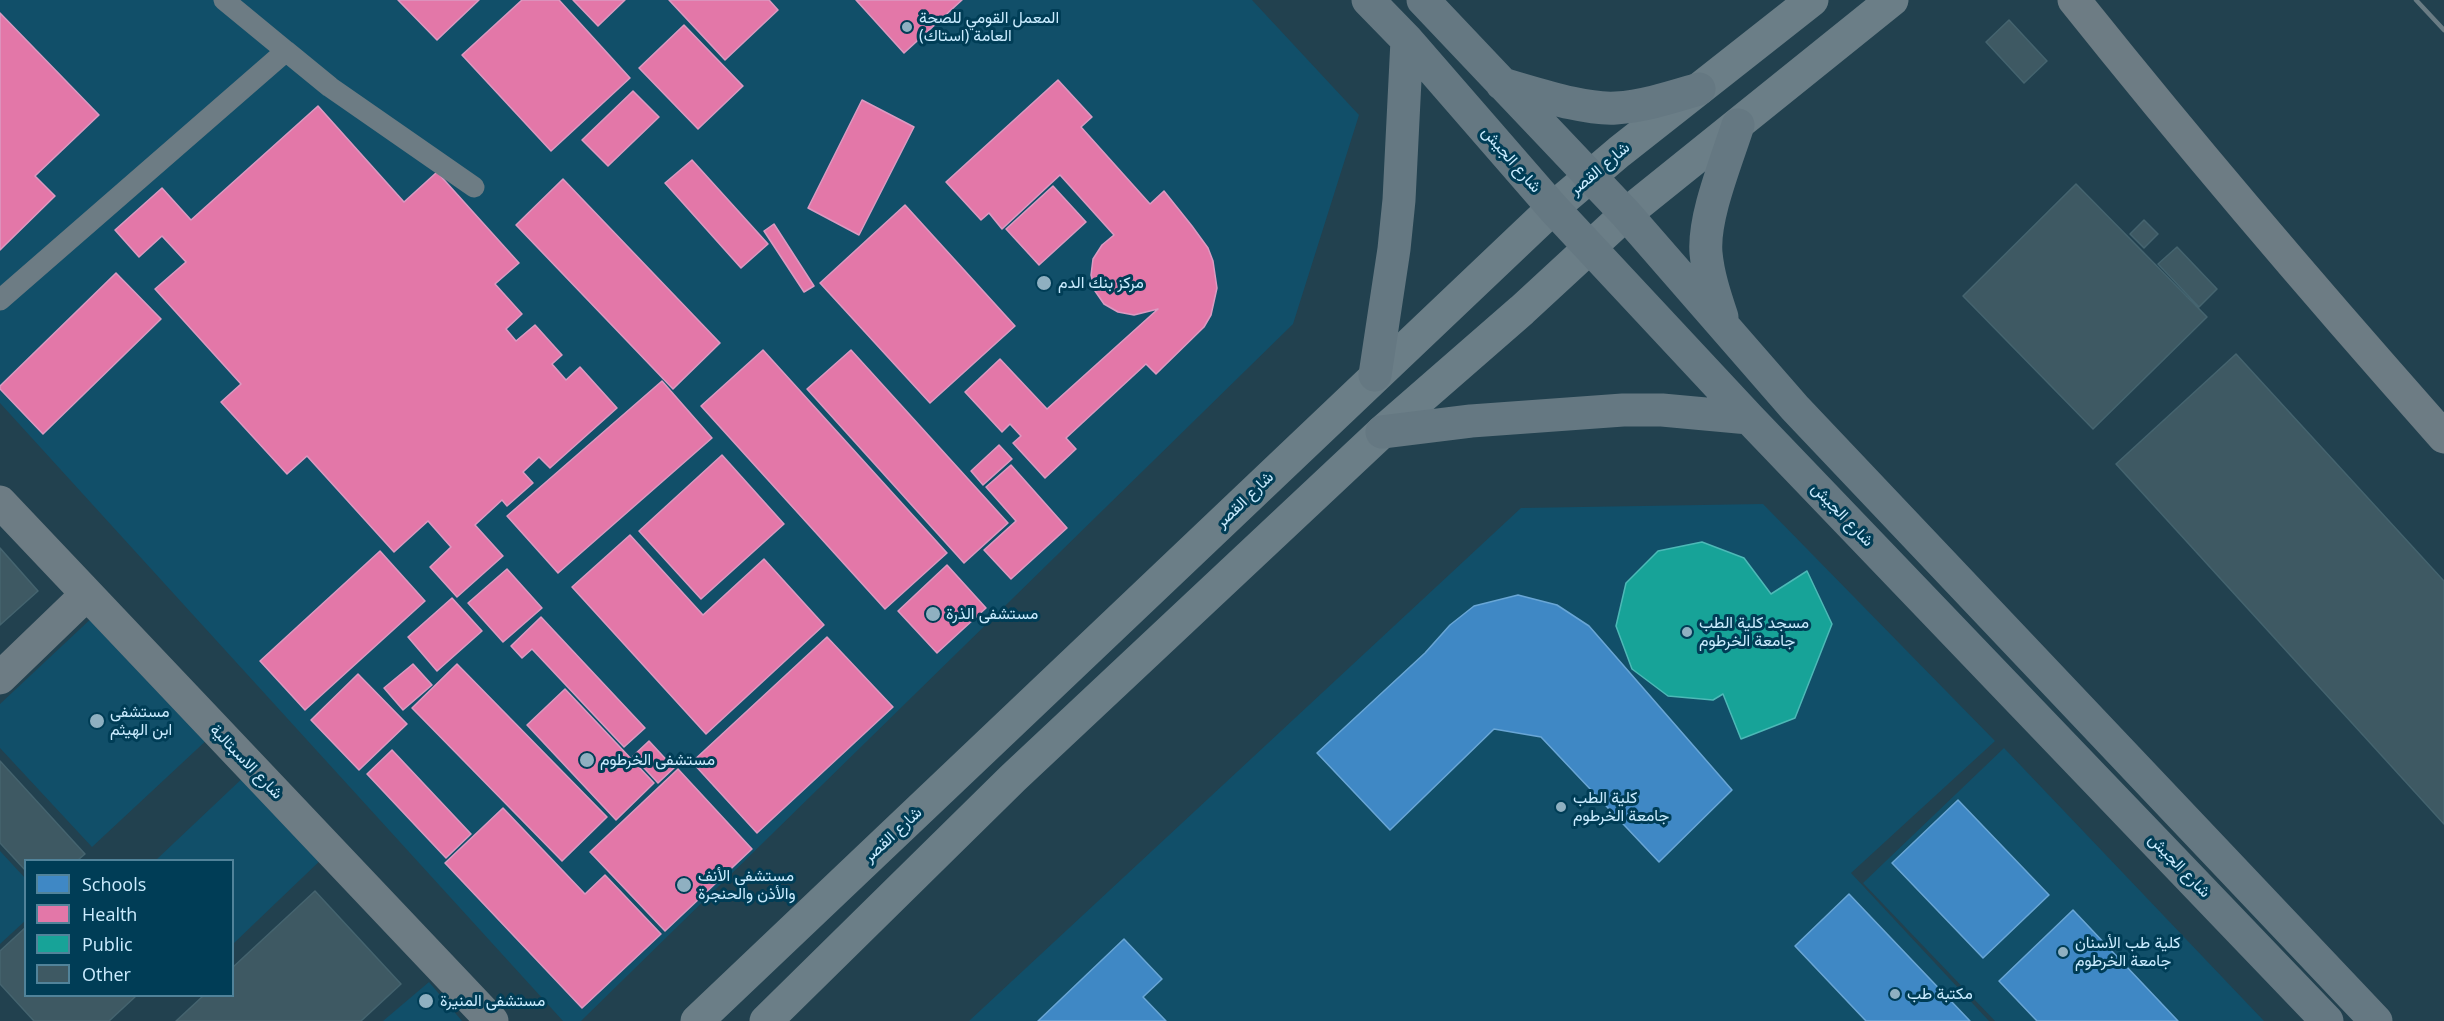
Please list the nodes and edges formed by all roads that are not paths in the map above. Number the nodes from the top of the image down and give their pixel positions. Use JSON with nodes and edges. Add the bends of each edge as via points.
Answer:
{"nodes":[{"id":1,"x":224,"y":0,"type":"edge"},
{"id":2,"x":1368,"y":0,"type":"edge"},
{"id":3,"x":1423,"y":0,"type":"edge"},
{"id":4,"x":1812,"y":0,"type":"edge"},
{"id":5,"x":1892,"y":0,"type":"edge"},
{"id":6,"x":2074,"y":0,"type":"edge"},
{"id":7,"x":1407,"y":40,"type":"junction"},
{"id":8,"x":286,"y":51,"type":"junction"},
{"id":9,"x":1501,"y":83,"type":"junction"},
{"id":10,"x":1699,"y":89,"type":"junction"},
{"id":11,"x":1737,"y":125,"type":"junction"},
{"id":12,"x":1590,"y":177,"type":"junction"},
{"id":13,"x":474,"y":187,"type":"dead end"},
{"id":14,"x":1553,"y":208,"type":"junction"},
{"id":15,"x":1626,"y":214,"type":"junction"},
{"id":16,"x":1590,"y":248,"type":"junction"},
{"id":17,"x":0,"y":300,"type":"edge"},
{"id":18,"x":1725,"y":327,"type":"junction"},
{"id":19,"x":1375,"y":375,"type":"junction"},
{"id":20,"x":1749,"y":418,"type":"junction"},
{"id":21,"x":1382,"y":432,"type":"junction"},
{"id":22,"x":2444,"y":437,"type":"edge"},
{"id":23,"x":0,"y":502,"type":"edge"},
{"id":24,"x":87,"y":594,"type":"junction"},
{"id":25,"x":0,"y":678,"type":"edge"},
{"id":26,"x":492,"y":1021,"type":"edge"},
{"id":27,"x":697,"y":1021,"type":"edge"},
{"id":28,"x":766,"y":1021,"type":"edge"},
{"id":29,"x":2327,"y":1021,"type":"edge"},
{"id":30,"x":2376,"y":1021,"type":"edge"}],
"edges":[{"from":1,"to":8,"type":"lane"},
{"from":2,"to":7,"type":"highway","name":"شارع الجيش"},
{"from":3,"to":9,"type":"highway"},
{"from":4,"to":10,"type":"main road","name":"شارع القصر"},
{"from":5,"to":11,"type":"main road"},
{"from":6,"to":22,"type":"street","via":[[2335,315]]},
{"from":7,"to":14,"type":"highway","name":"شارع الجيش"},
{"from":7,"to":19,"type":"highway","via":[[1398,210]]},
{"from":8,"to":13,"type":"lane","via":[[330,87]]},
{"from":8,"to":17,"type":"lane"},
{"from":9,"to":10,"type":"highway","via":[[1594,107],[1615,108]]},
{"from":9,"to":12,"type":"highway"},
{"from":10,"to":12,"type":"main road","name":"شارع القصر"},
{"from":11,"to":15,"type":"main road"},
{"from":11,"to":18,"type":"highway","via":[[1709,220],[1706,250]]},
{"from":12,"to":14,"type":"main road","name":"شارع القصر"},
{"from":12,"to":15,"type":"highway"},
{"from":14,"to":16,"type":"highway","name":"شارع الجيش"},
{"from":14,"to":19,"type":"main road","name":"شارع القصر"},
{"from":15,"to":16,"type":"main road"},
{"from":15,"to":18,"type":"highway"},
{"from":16,"to":20,"type":"highway","name":"شارع الجيش"},
{"from":16,"to":21,"type":"main road"},
{"from":18,"to":30,"type":"highway","via":[[1803,417]]},
{"from":19,"to":27,"type":"main road","name":"شارع القصر"},
{"from":20,"to":21,"type":"highway","via":[[1623,410]]},
{"from":20,"to":29,"type":"highway","name":"شارع الجيش"},
{"from":21,"to":28,"type":"main road","via":[[1013,778]]},
{"from":23,"to":24,"type":"street","name":"شارع الاسبتالية"},
{"from":24,"to":25,"type":"street"},
{"from":24,"to":26,"type":"street","name":"شارع الاسبتالية"}]}
